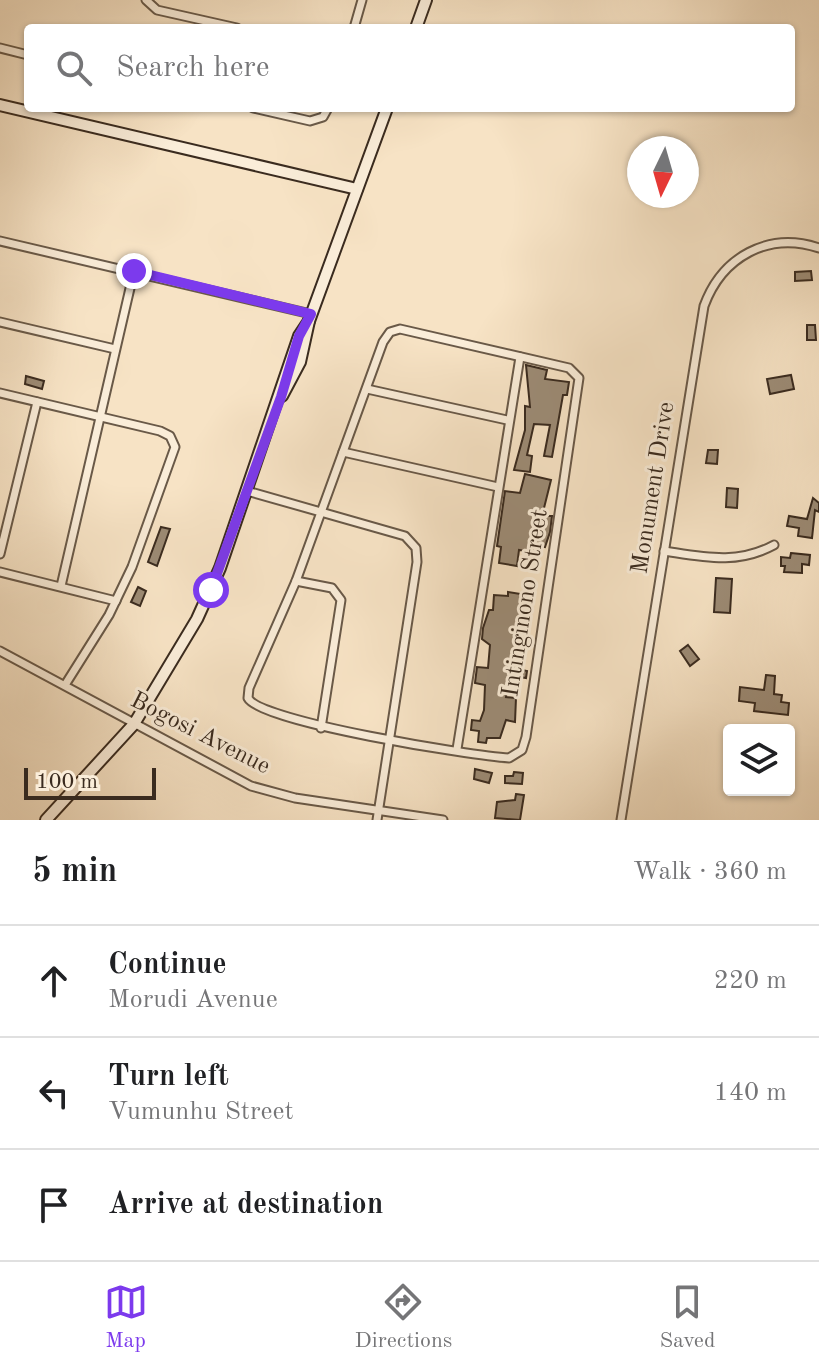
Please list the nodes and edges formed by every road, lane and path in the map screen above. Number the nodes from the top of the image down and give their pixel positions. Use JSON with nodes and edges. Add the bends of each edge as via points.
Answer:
{"nodes":[{"id":1,"x":146,"y":0,"type":"edge"},
{"id":2,"x":362,"y":0,"type":"edge"},
{"id":3,"x":426,"y":0,"type":"edge"},
{"id":4,"x":219,"y":24,"type":"edge"},
{"id":5,"x":355,"y":24,"type":"edge"},
{"id":6,"x":417,"y":24,"type":"edge"},
{"id":7,"x":0,"y":48,"type":"edge"},
{"id":8,"x":24,"y":54,"type":"edge"},
{"id":9,"x":0,"y":105,"type":"edge"},
{"id":10,"x":24,"y":111,"type":"edge"},
{"id":11,"x":30,"y":112,"type":"edge"},
{"id":12,"x":271,"y":112,"type":"edge"},
{"id":13,"x":325,"y":112,"type":"edge"},
{"id":14,"x":386,"y":112,"type":"edge"},
{"id":15,"x":357,"y":189,"type":"junction"},
{"id":16,"x":0,"y":241,"type":"edge"},
{"id":17,"x":819,"y":248,"type":"edge"},
{"id":18,"x":134,"y":271,"type":"junction"},
{"id":19,"x":310,"y":318,"type":"junction"},
{"id":20,"x":0,"y":322,"type":"edge"},
{"id":21,"x":115,"y":349,"type":"junction"},
{"id":22,"x":520,"y":357,"type":"junction"},
{"id":23,"x":367,"y":389,"type":"junction"},
{"id":24,"x":0,"y":393,"type":"edge"},
{"id":25,"x":37,"y":402,"type":"junction"},
{"id":26,"x":101,"y":417,"type":"junction"},
{"id":27,"x":507,"y":420,"type":"junction"},
{"id":28,"x":343,"y":452,"type":"junction"},
{"id":29,"x":498,"y":487,"type":"junction"},
{"id":30,"x":247,"y":491,"type":"junction"},
{"id":31,"x":319,"y":513,"type":"junction"},
{"id":32,"x":774,"y":545,"type":"dead end"},
{"id":33,"x":664,"y":551,"type":"junction"},
{"id":34,"x":0,"y":554,"type":"edge"},
{"id":35,"x":0,"y":572,"type":"edge"},
{"id":36,"x":296,"y":581,"type":"junction"},
{"id":37,"x":61,"y":586,"type":"junction"},
{"id":38,"x":116,"y":601,"type":"junction"},
{"id":39,"x":0,"y":651,"type":"edge"},
{"id":40,"x":65,"y":685,"type":"junction"},
{"id":41,"x":134,"y":724,"type":"junction"},
{"id":42,"x":321,"y":728,"type":"junction"},
{"id":43,"x":390,"y":738,"type":"junction"},
{"id":44,"x":457,"y":749,"type":"junction"},
{"id":45,"x":378,"y":810,"type":"junction"},
{"id":46,"x":46,"y":820,"type":"edge"},
{"id":47,"x":377,"y":820,"type":"edge"},
{"id":48,"x":443,"y":820,"type":"edge"},
{"id":49,"x":621,"y":820,"type":"edge"}],
"edges":[{"from":1,"to":4,"type":"street","via":[[157,10]]},
{"from":2,"to":5,"type":"street"},
{"from":3,"to":6,"type":"street"},
{"from":7,"to":8,"type":"street"},
{"from":9,"to":10,"type":"street"},
{"from":11,"to":15,"type":"street"},
{"from":12,"to":13,"type":"street","via":[[310,121]]},
{"from":14,"to":15,"type":"street"},
{"from":15,"to":19,"type":"street"},
{"from":16,"to":18,"type":"street"},
{"from":17,"to":33,"type":"street","name":"Monument Drive","via":[[788,243],[754,249],[730,263],[710,290],[700,322]]},
{"from":18,"to":19,"type":"street"},
{"from":18,"to":21,"type":"street"},
{"from":19,"to":30,"type":"street","via":[[300,362],[281,397]]},
{"from":20,"to":21,"type":"street"},
{"from":21,"to":26,"type":"street"},
{"from":22,"to":23,"type":"street","name":"Intinginono Street","via":[[406,329],[390,332]]},
{"from":22,"to":27,"type":"street"},
{"from":22,"to":44,"type":"street","name":"Intinginono Street","via":[[569,368],[580,383],[526,737],[519,754],[509,758]]},
{"from":23,"to":27,"type":"street"},
{"from":23,"to":28,"type":"street"},
{"from":24,"to":25,"type":"street"},
{"from":25,"to":26,"type":"street"},
{"from":25,"to":34,"type":"street"},
{"from":26,"to":37,"type":"street"},
{"from":26,"to":38,"type":"street","via":[[160,431],[175,447]]},
{"from":27,"to":29,"type":"street"},
{"from":28,"to":29,"type":"street"},
{"from":28,"to":31,"type":"street"},
{"from":29,"to":44,"type":"street"},
{"from":30,"to":31,"type":"street"},
{"from":30,"to":41,"type":"street","via":[[197,619]]},
{"from":31,"to":36,"type":"street"},
{"from":31,"to":43,"type":"street","via":[[405,536],[416,548]]},
{"from":32,"to":33,"type":"street","via":[[741,559]]},
{"from":33,"to":49,"type":"street","name":"Monument Drive"},
{"from":35,"to":37,"type":"street"},
{"from":36,"to":42,"type":"street","via":[[332,588],[341,600]]},
{"from":36,"to":42,"type":"street","name":"Intinginono Street","via":[[249,688],[250,702]]},
{"from":37,"to":38,"type":"street"},
{"from":38,"to":40,"type":"street"},
{"from":39,"to":40,"type":"street","name":"Bogosi Avenue"},
{"from":40,"to":41,"type":"street","name":"Bogosi Avenue"},
{"from":41,"to":45,"type":"street","name":"Bogosi Avenue","via":[[251,786]]},
{"from":41,"to":46,"type":"street"},
{"from":42,"to":43,"type":"street","name":"Intinginono Street"},
{"from":43,"to":44,"type":"street","name":"Intinginono Street"},
{"from":43,"to":45,"type":"street"},
{"from":45,"to":47,"type":"street"},
{"from":45,"to":48,"type":"street","name":"Bogosi Avenue"}]}
